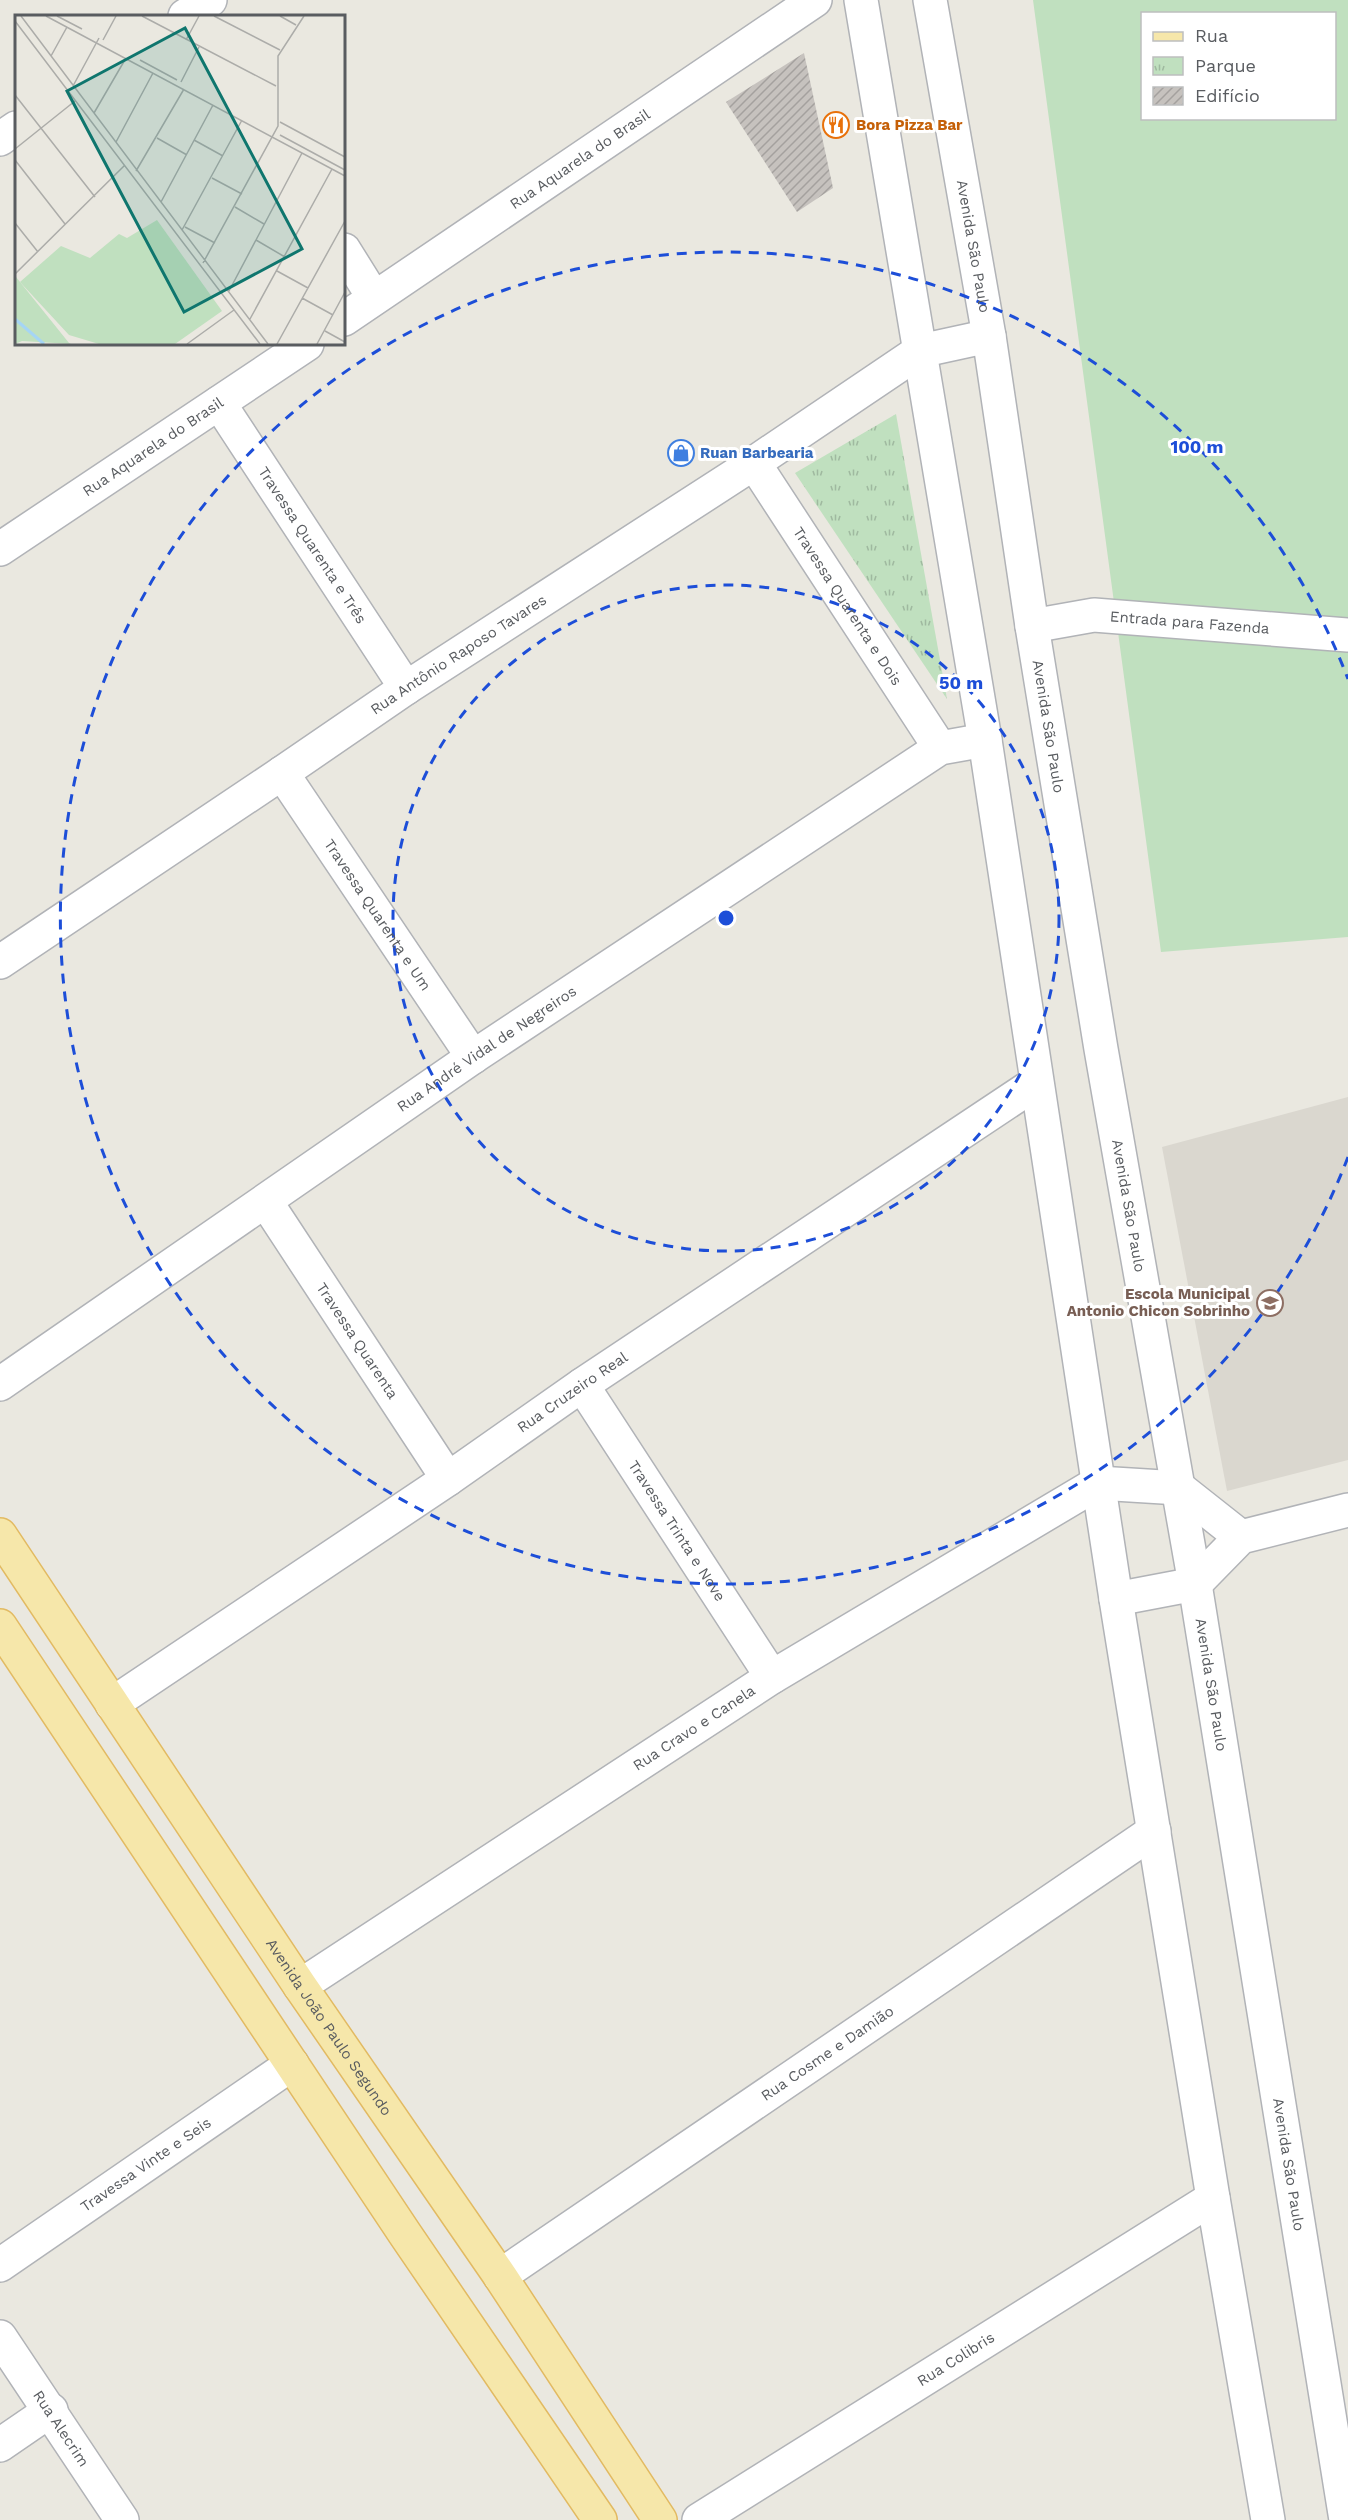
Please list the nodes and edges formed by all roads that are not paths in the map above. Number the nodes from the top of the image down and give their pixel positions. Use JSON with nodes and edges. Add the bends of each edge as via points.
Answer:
{"nodes":[{"id":1,"x":815,"y":0,"type":"edge"},
{"id":2,"x":861,"y":0,"type":"edge"},
{"id":3,"x":930,"y":0,"type":"edge"},
{"id":4,"x":15,"y":129,"type":"edge"},
{"id":5,"x":0,"y":139,"type":"edge"},
{"id":6,"x":345,"y":252,"type":"edge"},
{"id":7,"x":374,"y":298,"type":"junction"},
{"id":8,"x":345,"y":318,"type":"edge"},
{"id":9,"x":989,"y":336,"type":"junction"},
{"id":10,"x":306,"y":345,"type":"edge"},
{"id":11,"x":920,"y":351,"type":"junction"},
{"id":12,"x":219,"y":403,"type":"junction"},
{"id":13,"x":754,"y":464,"type":"junction"},
{"id":14,"x":0,"y":549,"type":"edge"},
{"id":15,"x":1032,"y":626,"type":"junction"},
{"id":16,"x":1348,"y":635,"type":"edge"},
{"id":17,"x":406,"y":688,"type":"junction"},
{"id":18,"x":985,"y":740,"type":"junction"},
{"id":19,"x":940,"y":748,"type":"junction"},
{"id":20,"x":282,"y":773,"type":"junction"},
{"id":21,"x":0,"y":962,"type":"edge"},
{"id":22,"x":473,"y":1057,"type":"junction"},
{"id":23,"x":1036,"y":1083,"type":"junction"},
{"id":24,"x":266,"y":1202,"type":"junction"},
{"id":25,"x":0,"y":1384,"type":"edge"},
{"id":26,"x":582,"y":1384,"type":"junction"},
{"id":27,"x":448,"y":1479,"type":"junction"},
{"id":28,"x":1098,"y":1483,"type":"junction"},
{"id":29,"x":1179,"y":1488,"type":"junction"},
{"id":30,"x":1348,"y":1510,"type":"edge"},
{"id":31,"x":0,"y":1535,"type":"edge"},
{"id":32,"x":1241,"y":1537,"type":"junction"},
{"id":33,"x":1195,"y":1584,"type":"junction"},
{"id":34,"x":1116,"y":1599,"type":"junction"},
{"id":35,"x":0,"y":1626,"type":"edge"},
{"id":36,"x":772,"y":1677,"type":"junction"},
{"id":37,"x":112,"y":1704,"type":"junction"},
{"id":38,"x":1154,"y":1830,"type":"junction"},
{"id":39,"x":300,"y":1986,"type":"junction"},
{"id":40,"x":292,"y":2064,"type":"junction"},
{"id":41,"x":1213,"y":2198,"type":"junction"},
{"id":42,"x":0,"y":2265,"type":"edge"},
{"id":43,"x":500,"y":2276,"type":"junction"},
{"id":44,"x":0,"y":2337,"type":"edge"},
{"id":45,"x":1336,"y":2386,"type":"edge"},
{"id":46,"x":51,"y":2410,"type":"junction"},
{"id":47,"x":0,"y":2445,"type":"edge"},
{"id":48,"x":122,"y":2520,"type":"edge"},
{"id":49,"x":600,"y":2520,"type":"edge"},
{"id":50,"x":660,"y":2520,"type":"edge"},
{"id":51,"x":699,"y":2520,"type":"edge"},
{"id":52,"x":1268,"y":2520,"type":"edge"},
{"id":53,"x":1346,"y":2520,"type":"edge"}],
"edges":[{"from":1,"to":7,"type":"street","name":"Rua Aquarela do Brasil"},
{"from":2,"to":11,"type":"street"},
{"from":3,"to":9,"type":"street","name":"Avenida São Paulo"},
{"from":4,"to":5,"type":"street"},
{"from":6,"to":7,"type":"street"},
{"from":7,"to":8,"type":"street","name":"Rua Aquarela do Brasil"},
{"from":9,"to":11,"type":"street"},
{"from":9,"to":15,"type":"street","name":"Avenida São Paulo"},
{"from":10,"to":12,"type":"street","name":"Rua Aquarela do Brasil"},
{"from":11,"to":13,"type":"street","name":"Rua Antônio Raposo Tavares"},
{"from":11,"to":18,"type":"street"},
{"from":12,"to":14,"type":"street","name":"Rua Aquarela do Brasil"},
{"from":12,"to":17,"type":"street","name":"Travessa Quarenta e Três"},
{"from":13,"to":17,"type":"street","name":"Rua Antônio Raposo Tavares"},
{"from":13,"to":19,"type":"street","name":"Travessa Quarenta e Dois"},
{"from":15,"to":16,"type":"street","name":"Entrada para Fazenda","via":[[1094,615]]},
{"from":15,"to":29,"type":"street","name":"Avenida São Paulo","via":[[1101,1049]]},
{"from":17,"to":20,"type":"street","name":"Rua Antônio Raposo Tavares"},
{"from":18,"to":19,"type":"street","name":"Rua André Vidal de Negreiros"},
{"from":18,"to":23,"type":"street"},
{"from":19,"to":22,"type":"street","name":"Rua André Vidal de Negreiros"},
{"from":20,"to":21,"type":"street","name":"Rua Antônio Raposo Tavares"},
{"from":20,"to":22,"type":"street","name":"Travessa Quarenta e Um"},
{"from":22,"to":24,"type":"street","name":"Rua André Vidal de Negreiros"},
{"from":23,"to":26,"type":"street","name":"Rua Cruzeiro Real"},
{"from":23,"to":28,"type":"street"},
{"from":24,"to":25,"type":"street","name":"Rua André Vidal de Negreiros"},
{"from":24,"to":27,"type":"street","name":"Travessa Quarenta"},
{"from":26,"to":27,"type":"street","name":"Rua Cruzeiro Real"},
{"from":26,"to":36,"type":"street","name":"Travessa Trinta e Nove"},
{"from":27,"to":37,"type":"street","name":"Rua Cruzeiro Real"},
{"from":28,"to":29,"type":"street"},
{"from":28,"to":34,"type":"street"},
{"from":28,"to":36,"type":"street","name":"Rua Cravo e Canela"},
{"from":29,"to":32,"type":"street"},
{"from":29,"to":33,"type":"street","name":"Avenida São Paulo"},
{"from":30,"to":32,"type":"street"},
{"from":31,"to":37,"type":"main road","name":"Avenida João Paulo Segundo"},
{"from":32,"to":33,"type":"street"},
{"from":33,"to":34,"type":"street"},
{"from":33,"to":45,"type":"street","name":"Avenida São Paulo"},
{"from":34,"to":38,"type":"street"},
{"from":35,"to":40,"type":"main road"},
{"from":36,"to":39,"type":"street","name":"Rua Cravo e Canela"},
{"from":37,"to":39,"type":"main road","name":"Avenida João Paulo Segundo"},
{"from":38,"to":41,"type":"street"},
{"from":38,"to":43,"type":"street","name":"Rua Cosme e Damião"},
{"from":39,"to":43,"type":"main road","name":"Avenida João Paulo Segundo"},
{"from":40,"to":42,"type":"street","name":"Travessa Vinte e Seis"},
{"from":40,"to":49,"type":"main road"},
{"from":41,"to":51,"type":"street","name":"Rua Colibris"},
{"from":41,"to":52,"type":"street"},
{"from":43,"to":50,"type":"main road","name":"Avenida João Paulo Segundo"},
{"from":44,"to":46,"type":"street","name":"Rua Alecrim"},
{"from":45,"to":53,"type":"street","name":"Avenida São Paulo"},
{"from":46,"to":47,"type":"street"},
{"from":46,"to":48,"type":"street","name":"Rua Alecrim"}]}
